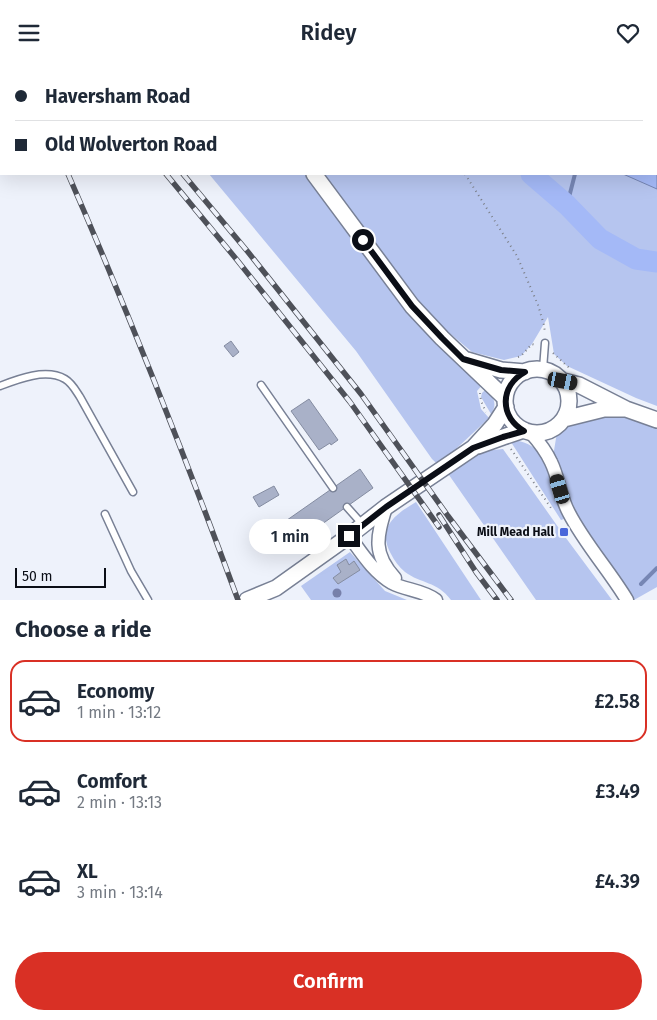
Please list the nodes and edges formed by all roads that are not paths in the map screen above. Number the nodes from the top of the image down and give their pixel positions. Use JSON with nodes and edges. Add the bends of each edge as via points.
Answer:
{"nodes":[{"id":1,"x":315,"y":175,"type":"edge"},
{"id":2,"x":544,"y":346,"type":"road end"},
{"id":3,"x":463,"y":359,"type":"junction"},
{"id":4,"x":543,"y":369,"type":"junction"},
{"id":5,"x":525,"y":372,"type":"junction"},
{"id":6,"x":563,"y":381,"type":"junction"},
{"id":7,"x":261,"y":385,"type":"dead end"},
{"id":8,"x":0,"y":386,"type":"edge"},
{"id":9,"x":506,"y":403,"type":"junction"},
{"id":10,"x":626,"y":409,"type":"junction"},
{"id":11,"x":564,"y":419,"type":"junction"},
{"id":12,"x":657,"y":420,"type":"edge"},
{"id":13,"x":499,"y":430,"type":"junction"},
{"id":14,"x":528,"y":432,"type":"junction"},
{"id":15,"x":333,"y":488,"type":"dead end"},
{"id":16,"x":133,"y":492,"type":"dead end"},
{"id":17,"x":347,"y":507,"type":"dead end"},
{"id":18,"x":386,"y":507,"type":"junction"},
{"id":19,"x":105,"y":514,"type":"dead end"},
{"id":20,"x":362,"y":525,"type":"junction"},
{"id":21,"x":349,"y":536,"type":"junction"},
{"id":22,"x":402,"y":586,"type":"junction"},
{"id":23,"x":148,"y":600,"type":"edge"},
{"id":24,"x":247,"y":600,"type":"edge"},
{"id":25,"x":436,"y":600,"type":"edge"},
{"id":26,"x":627,"y":600,"type":"edge"}],
"edges":[{"from":1,"to":3,"type":"street","via":[[412,306]]},
{"from":2,"to":4,"type":"lane"},
{"from":3,"to":5,"type":"street","via":[[501,370]]},
{"from":3,"to":9,"type":"street"},
{"from":4,"to":5,"type":"street"},
{"from":4,"to":6,"type":"street"},
{"from":5,"to":9,"type":"street","via":[[509,385]]},
{"from":6,"to":10,"type":"street","via":[[579,385]]},
{"from":6,"to":11,"type":"street","via":[[570,400]]},
{"from":7,"to":15,"type":"lane"},
{"from":8,"to":16,"type":"lane","via":[[40,375],[70,383]]},
{"from":9,"to":13,"type":"street"},
{"from":9,"to":14,"type":"street","via":[[510,419]]},
{"from":10,"to":11,"type":"street","via":[[604,409]]},
{"from":10,"to":12,"type":"street"},
{"from":11,"to":14,"type":"street","via":[[552,430]]},
{"from":13,"to":14,"type":"street"},
{"from":13,"to":18,"type":"street"},
{"from":14,"to":26,"type":"street","via":[[545,449],[568,511]]},
{"from":17,"to":20,"type":"lane"},
{"from":18,"to":20,"type":"street"},
{"from":18,"to":22,"type":"street","via":[[378,548],[386,569]]},
{"from":19,"to":23,"type":"lane"},
{"from":20,"to":21,"type":"street"},
{"from":21,"to":22,"type":"street","via":[[374,569],[392,583]]},
{"from":21,"to":24,"type":"street","via":[[276,588]]},
{"from":22,"to":25,"type":"street"}]}
